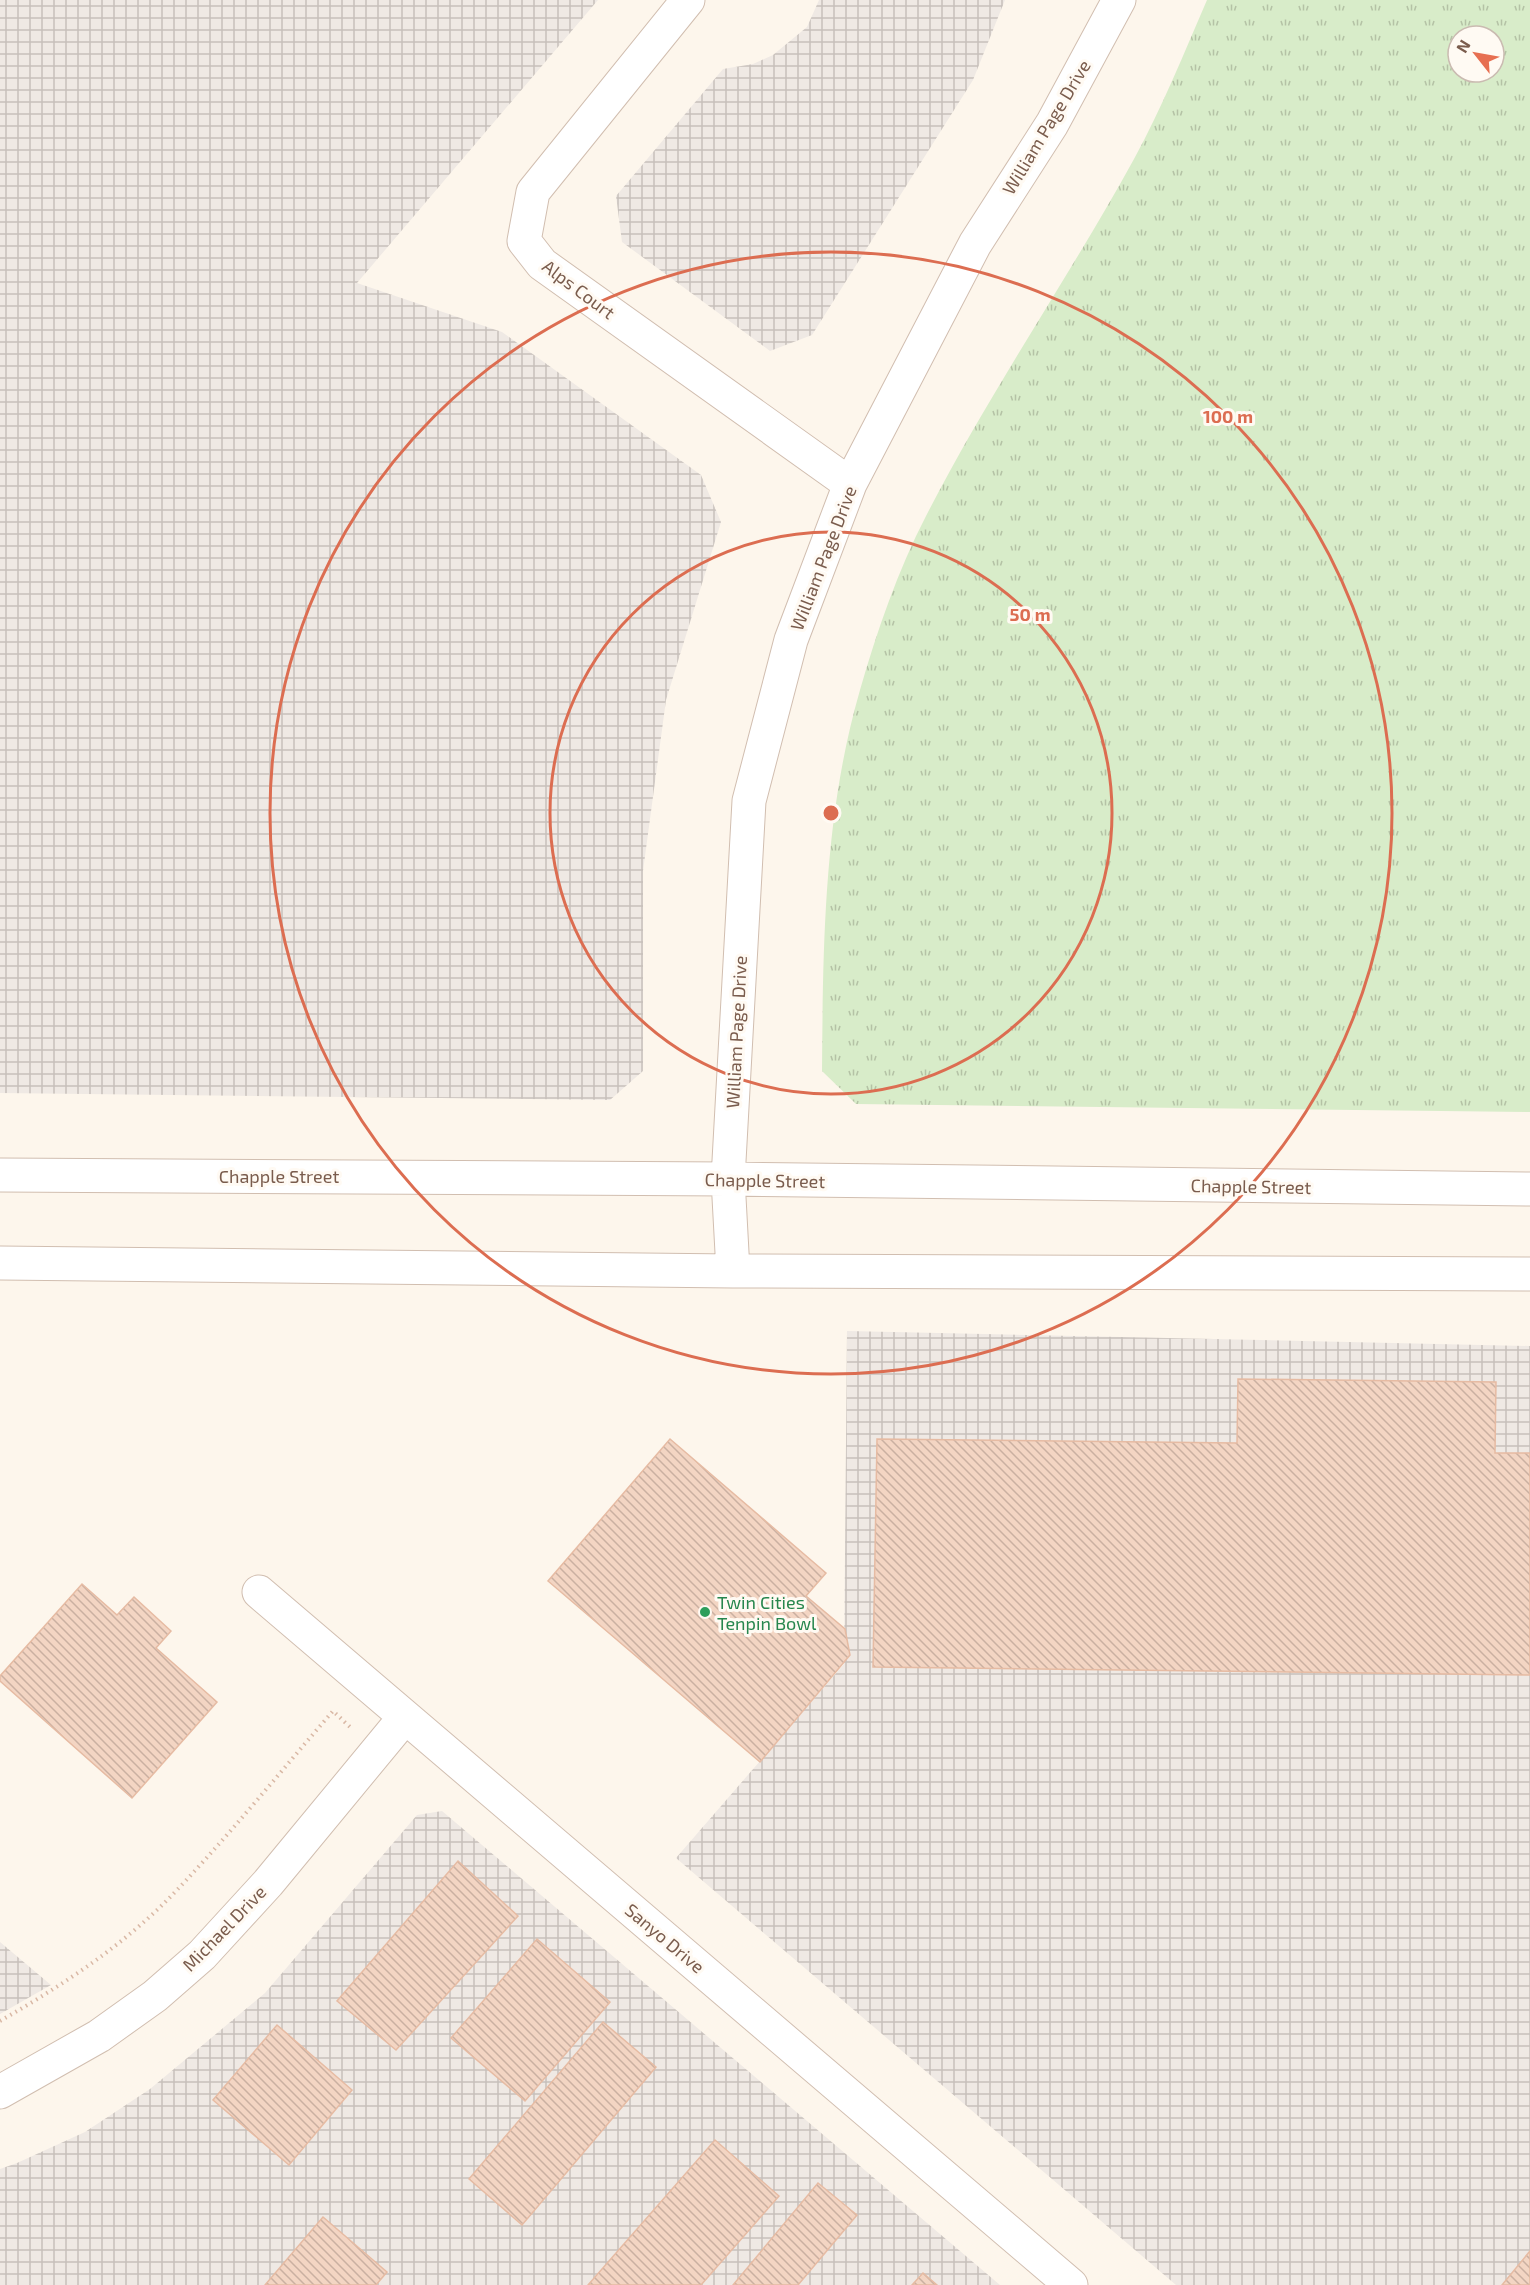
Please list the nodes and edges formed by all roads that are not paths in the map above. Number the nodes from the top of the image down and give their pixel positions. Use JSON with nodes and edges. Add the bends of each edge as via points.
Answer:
{"nodes":[{"id":1,"x":688,"y":0,"type":"edge"},
{"id":2,"x":1119,"y":0,"type":"edge"},
{"id":3,"x":850,"y":484,"type":"junction"},
{"id":4,"x":0,"y":1175,"type":"edge"},
{"id":5,"x":728,"y":1179,"type":"junction"},
{"id":6,"x":1530,"y":1189,"type":"edge"},
{"id":7,"x":0,"y":1263,"type":"edge"},
{"id":8,"x":733,"y":1271,"type":"junction"},
{"id":9,"x":1530,"y":1274,"type":"edge"},
{"id":10,"x":259,"y":1592,"type":"dead end"},
{"id":11,"x":405,"y":1717,"type":"junction"},
{"id":12,"x":0,"y":2092,"type":"edge"},
{"id":13,"x":1071,"y":2285,"type":"edge"}],
"edges":[{"from":1,"to":3,"type":"street","name":"Alps Court","via":[[533,192],[524,241],[542,264]]},
{"from":2,"to":3,"type":"street","name":"William Page Drive","via":[[1052,124],[975,244]]},
{"from":3,"to":5,"type":"street","name":"William Page Drive","via":[[791,640],[749,801]]},
{"from":4,"to":5,"type":"street","name":"Chapple Street"},
{"from":5,"to":6,"type":"street","name":"Chapple Street"},
{"from":5,"to":8,"type":"street","name":"William Page Drive"},
{"from":7,"to":8,"type":"street"},
{"from":8,"to":9,"type":"street"},
{"from":10,"to":11,"type":"street","name":"Sanyo Drive"},
{"from":11,"to":12,"type":"street","name":"Michael Drive","via":[[268,1883],[202,1955],[155,1996],[99,2036]]},
{"from":11,"to":13,"type":"street","name":"Sanyo Drive"}]}
